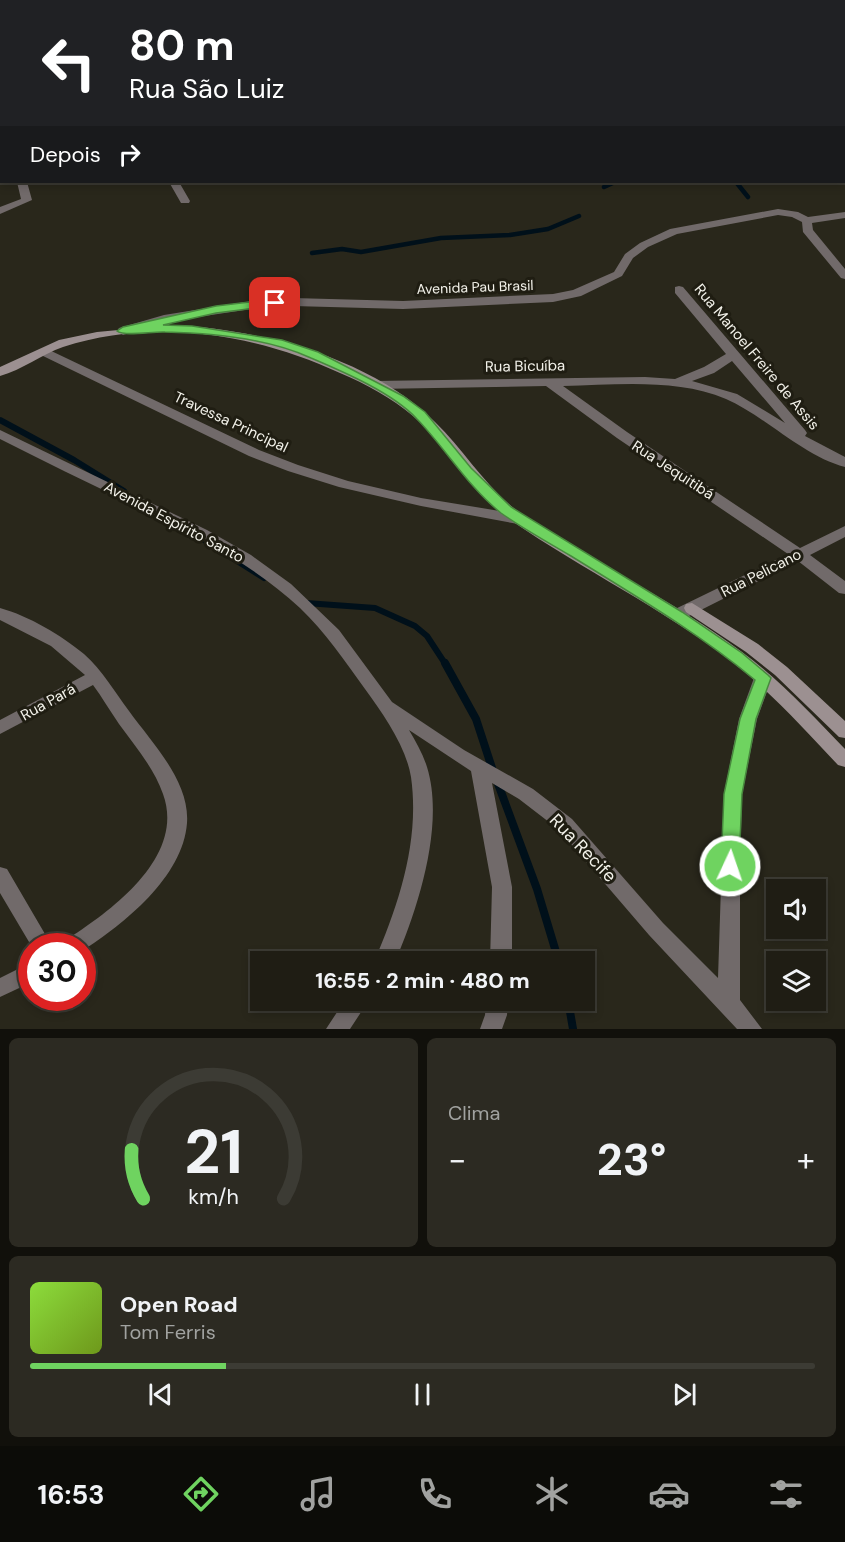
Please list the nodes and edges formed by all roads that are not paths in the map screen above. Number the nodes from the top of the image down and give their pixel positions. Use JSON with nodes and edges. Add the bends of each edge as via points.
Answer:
{"nodes":[{"id":1,"x":22,"y":183,"type":"edge"},
{"id":2,"x":175,"y":183,"type":"edge"},
{"id":3,"x":185,"y":201,"type":"dead end"},
{"id":4,"x":0,"y":211,"type":"edge"},
{"id":5,"x":845,"y":215,"type":"edge"},
{"id":6,"x":807,"y":220,"type":"junction"},
{"id":7,"x":845,"y":276,"type":"edge"},
{"id":8,"x":679,"y":290,"type":"dead end"},
{"id":9,"x":123,"y":331,"type":"junction"},
{"id":10,"x":45,"y":352,"type":"junction"},
{"id":11,"x":733,"y":355,"type":"junction"},
{"id":12,"x":0,"y":372,"type":"edge"},
{"id":13,"x":549,"y":382,"type":"junction"},
{"id":14,"x":675,"y":382,"type":"junction"},
{"id":15,"x":375,"y":385,"type":"junction"},
{"id":16,"x":0,"y":434,"type":"edge"},
{"id":17,"x":810,"y":445,"type":"junction"},
{"id":18,"x":845,"y":463,"type":"edge"},
{"id":19,"x":518,"y":519,"type":"junction"},
{"id":20,"x":845,"y":531,"type":"edge"},
{"id":21,"x":800,"y":553,"type":"junction"},
{"id":22,"x":845,"y":589,"type":"edge"},
{"id":23,"x":684,"y":612,"type":"junction"},
{"id":24,"x":0,"y":613,"type":"edge"},
{"id":25,"x":96,"y":676,"type":"junction"},
{"id":26,"x":763,"y":678,"type":"junction"},
{"id":27,"x":384,"y":702,"type":"junction"},
{"id":28,"x":0,"y":728,"type":"edge"},
{"id":29,"x":845,"y":732,"type":"edge"},
{"id":30,"x":845,"y":760,"type":"edge"},
{"id":31,"x":480,"y":769,"type":"junction"},
{"id":32,"x":0,"y":875,"type":"edge"},
{"id":33,"x":34,"y":933,"type":"edge"},
{"id":34,"x":95,"y":933,"type":"edge"},
{"id":35,"x":388,"y":951,"type":"edge"},
{"id":36,"x":502,"y":951,"type":"edge"},
{"id":37,"x":18,"y":978,"type":"edge"},
{"id":38,"x":0,"y":988,"type":"edge"},
{"id":39,"x":729,"y":1003,"type":"junction"},
{"id":40,"x":350,"y":1011,"type":"edge"},
{"id":41,"x":496,"y":1011,"type":"edge"},
{"id":42,"x":337,"y":1029,"type":"edge"},
{"id":43,"x":491,"y":1029,"type":"edge"},
{"id":44,"x":751,"y":1029,"type":"edge"}],
"edges":[{"from":1,"to":4,"type":"street","via":[[27,200]]},
{"from":2,"to":3,"type":"street"},
{"from":5,"to":6,"type":"street"},
{"from":6,"to":7,"type":"street","via":[[807,230]]},
{"from":6,"to":9,"type":"street","name":"Avenida Pau Brasil","via":[[778,212],[674,231],[629,256],[618,274],[577,293],[553,298],[257,304],[175,317]]},
{"from":8,"to":11,"type":"street","name":"Rua Manoel Freire de Assis"},
{"from":9,"to":10,"type":"street","via":[[56,345]]},
{"from":9,"to":15,"type":"street","via":[[197,329],[278,342]]},
{"from":10,"to":12,"type":"street"},
{"from":10,"to":19,"type":"street","name":"Travessa Principal","via":[[254,453],[294,468],[421,502]]},
{"from":11,"to":14,"type":"street","via":[[709,370]]},
{"from":11,"to":17,"type":"street","name":"Rua Manoel Freire de Assis"},
{"from":13,"to":14,"type":"street","name":"Rua Bicuíba"},
{"from":13,"to":15,"type":"street","name":"Rua Bicuíba"},
{"from":13,"to":21,"type":"street","name":"Rua Jequitibá","via":[[641,450]]},
{"from":14,"to":17,"type":"street","via":[[732,397]]},
{"from":15,"to":19,"type":"street","via":[[420,415],[466,471]]},
{"from":16,"to":27,"type":"street","name":"Avenida Espírito Santo","via":[[189,526],[278,581],[331,631]]},
{"from":17,"to":18,"type":"street"},
{"from":19,"to":23,"type":"street"},
{"from":20,"to":21,"type":"street","name":"Rua Pelicano"},
{"from":21,"to":22,"type":"street","name":"Rua Jequitibá"},
{"from":21,"to":23,"type":"street","name":"Rua Pelicano"},
{"from":23,"to":26,"type":"street"},
{"from":23,"to":29,"type":"street","via":[[752,648]]},
{"from":24,"to":25,"type":"street","via":[[57,643]]},
{"from":25,"to":28,"type":"street","name":"Rua Pará"},
{"from":25,"to":34,"type":"street","via":[[154,758],[172,792],[178,823],[165,859],[136,899]]},
{"from":26,"to":30,"type":"street"},
{"from":26,"to":39,"type":"street","via":[[748,719],[733,794]]},
{"from":27,"to":31,"type":"street","name":"Rua Recife"},
{"from":27,"to":35,"type":"street","name":"Avenida Espírito Santo","via":[[420,774],[422,837],[411,895]]},
{"from":31,"to":36,"type":"street","via":[[502,887]]},
{"from":31,"to":39,"type":"street","name":"Rua Recife","via":[[526,794],[565,824],[656,929]]},
{"from":32,"to":33,"type":"street"},
{"from":37,"to":38,"type":"street"},
{"from":39,"to":44,"type":"street","name":"Rua Recife"},
{"from":40,"to":42,"type":"street"},
{"from":41,"to":43,"type":"street"}]}
